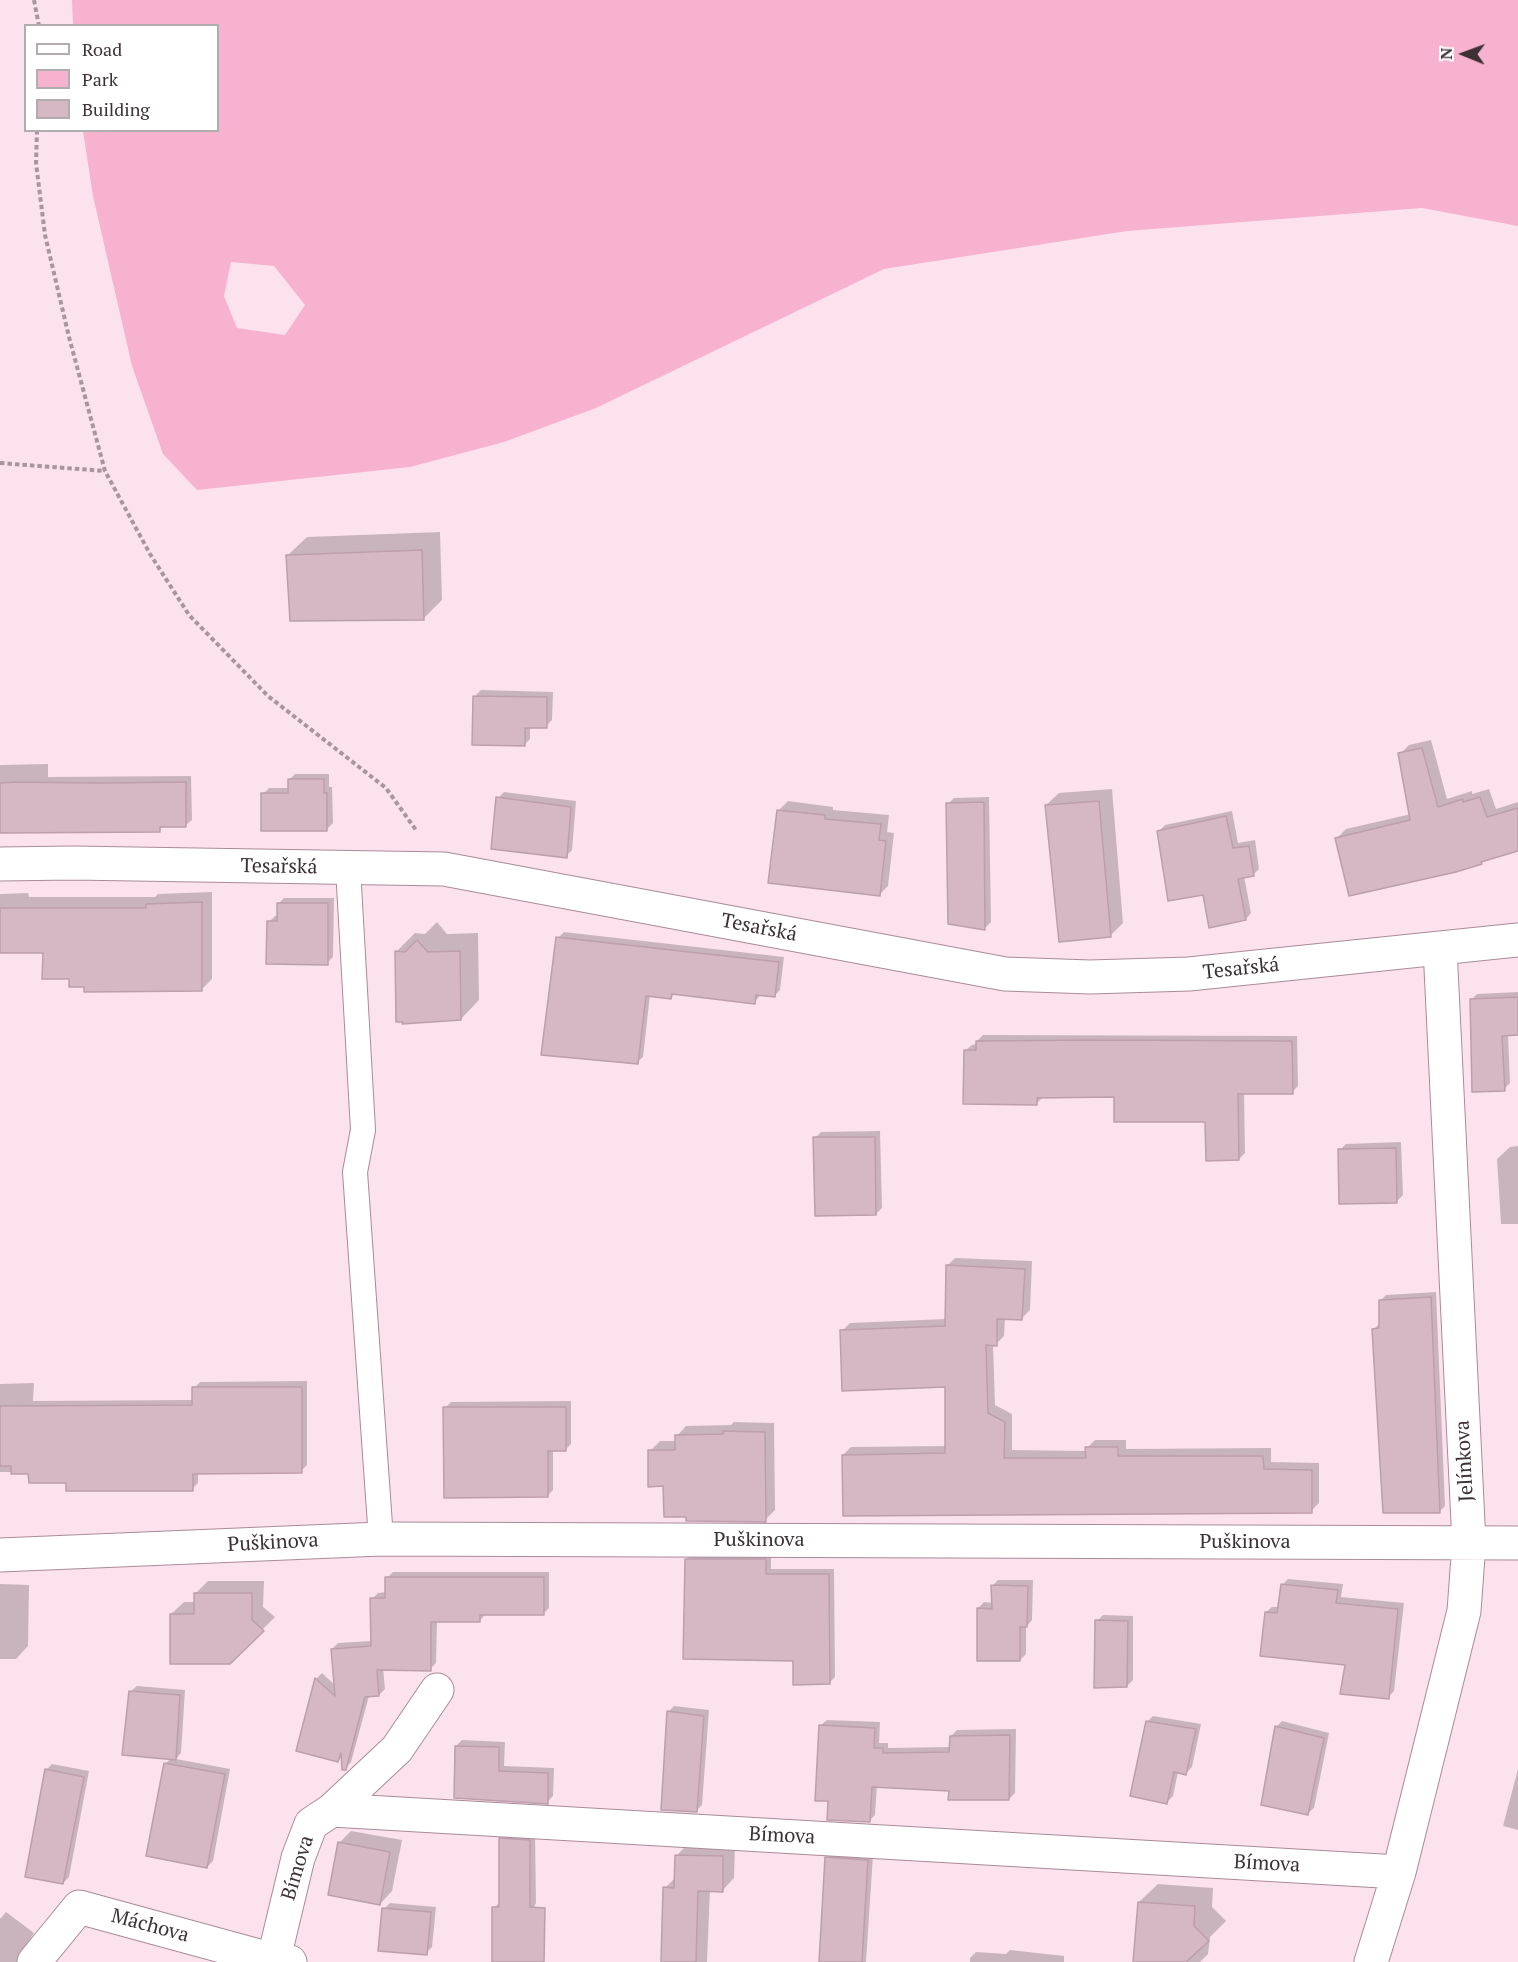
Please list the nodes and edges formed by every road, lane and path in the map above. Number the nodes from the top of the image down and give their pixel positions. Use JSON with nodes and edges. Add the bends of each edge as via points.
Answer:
{"nodes":[{"id":1,"x":34,"y":0,"type":"edge"},
{"id":2,"x":39,"y":24,"type":"edge"},
{"id":3,"x":37,"y":132,"type":"edge"},
{"id":4,"x":0,"y":463,"type":"edge"},
{"id":5,"x":105,"y":471,"type":"junction"},
{"id":6,"x":0,"y":864,"type":"edge"},
{"id":7,"x":348,"y":868,"type":"junction"},
{"id":8,"x":444,"y":869,"type":"junction"},
{"id":9,"x":1518,"y":940,"type":"edge"},
{"id":10,"x":1440,"y":948,"type":"junction"},
{"id":11,"x":381,"y":1539,"type":"junction"},
{"id":12,"x":1469,"y":1543,"type":"junction"},
{"id":13,"x":1518,"y":1543,"type":"edge"},
{"id":14,"x":0,"y":1555,"type":"edge"},
{"id":15,"x":438,"y":1690,"type":"dead end"},
{"id":16,"x":332,"y":1810,"type":"junction"},
{"id":17,"x":1399,"y":1872,"type":"junction"},
{"id":18,"x":278,"y":1961,"type":"edge"},
{"id":19,"x":34,"y":1962,"type":"edge"},
{"id":20,"x":1371,"y":1962,"type":"edge"}],
"edges":[{"from":1,"to":2,"type":"path"},
{"from":3,"to":5,"type":"path","via":[[36,163],[45,235]]},
{"from":4,"to":5,"type":"path"},
{"from":5,"to":8,"type":"path","via":[[189,615],[268,696],[386,788]]},
{"from":6,"to":7,"type":"street","name":"Tesařská"},
{"from":7,"to":8,"type":"street","name":"Tesařská"},
{"from":7,"to":11,"type":"lane","via":[[363,1130],[355,1172]]},
{"from":8,"to":10,"type":"street","name":"Tesařská","via":[[1005,974],[1189,974]]},
{"from":9,"to":10,"type":"street","name":"Tesařská"},
{"from":10,"to":12,"type":"street","name":"Jelínkova"},
{"from":11,"to":12,"type":"street","name":"Puškinova"},
{"from":11,"to":14,"type":"street","name":"Puškinova"},
{"from":12,"to":13,"type":"street","name":"Puškinova"},
{"from":12,"to":17,"type":"street","name":"Jelínkova","via":[[1464,1611]]},
{"from":15,"to":16,"type":"street","via":[[397,1749]]},
{"from":16,"to":17,"type":"street","name":"Bímova"},
{"from":16,"to":18,"type":"street","name":"Bímova","via":[[312,1824],[301,1849]]},
{"from":17,"to":20,"type":"street","name":"Jelínkova"},
{"from":18,"to":19,"type":"street","name":"Máchova","via":[[79,1907]]}]}
